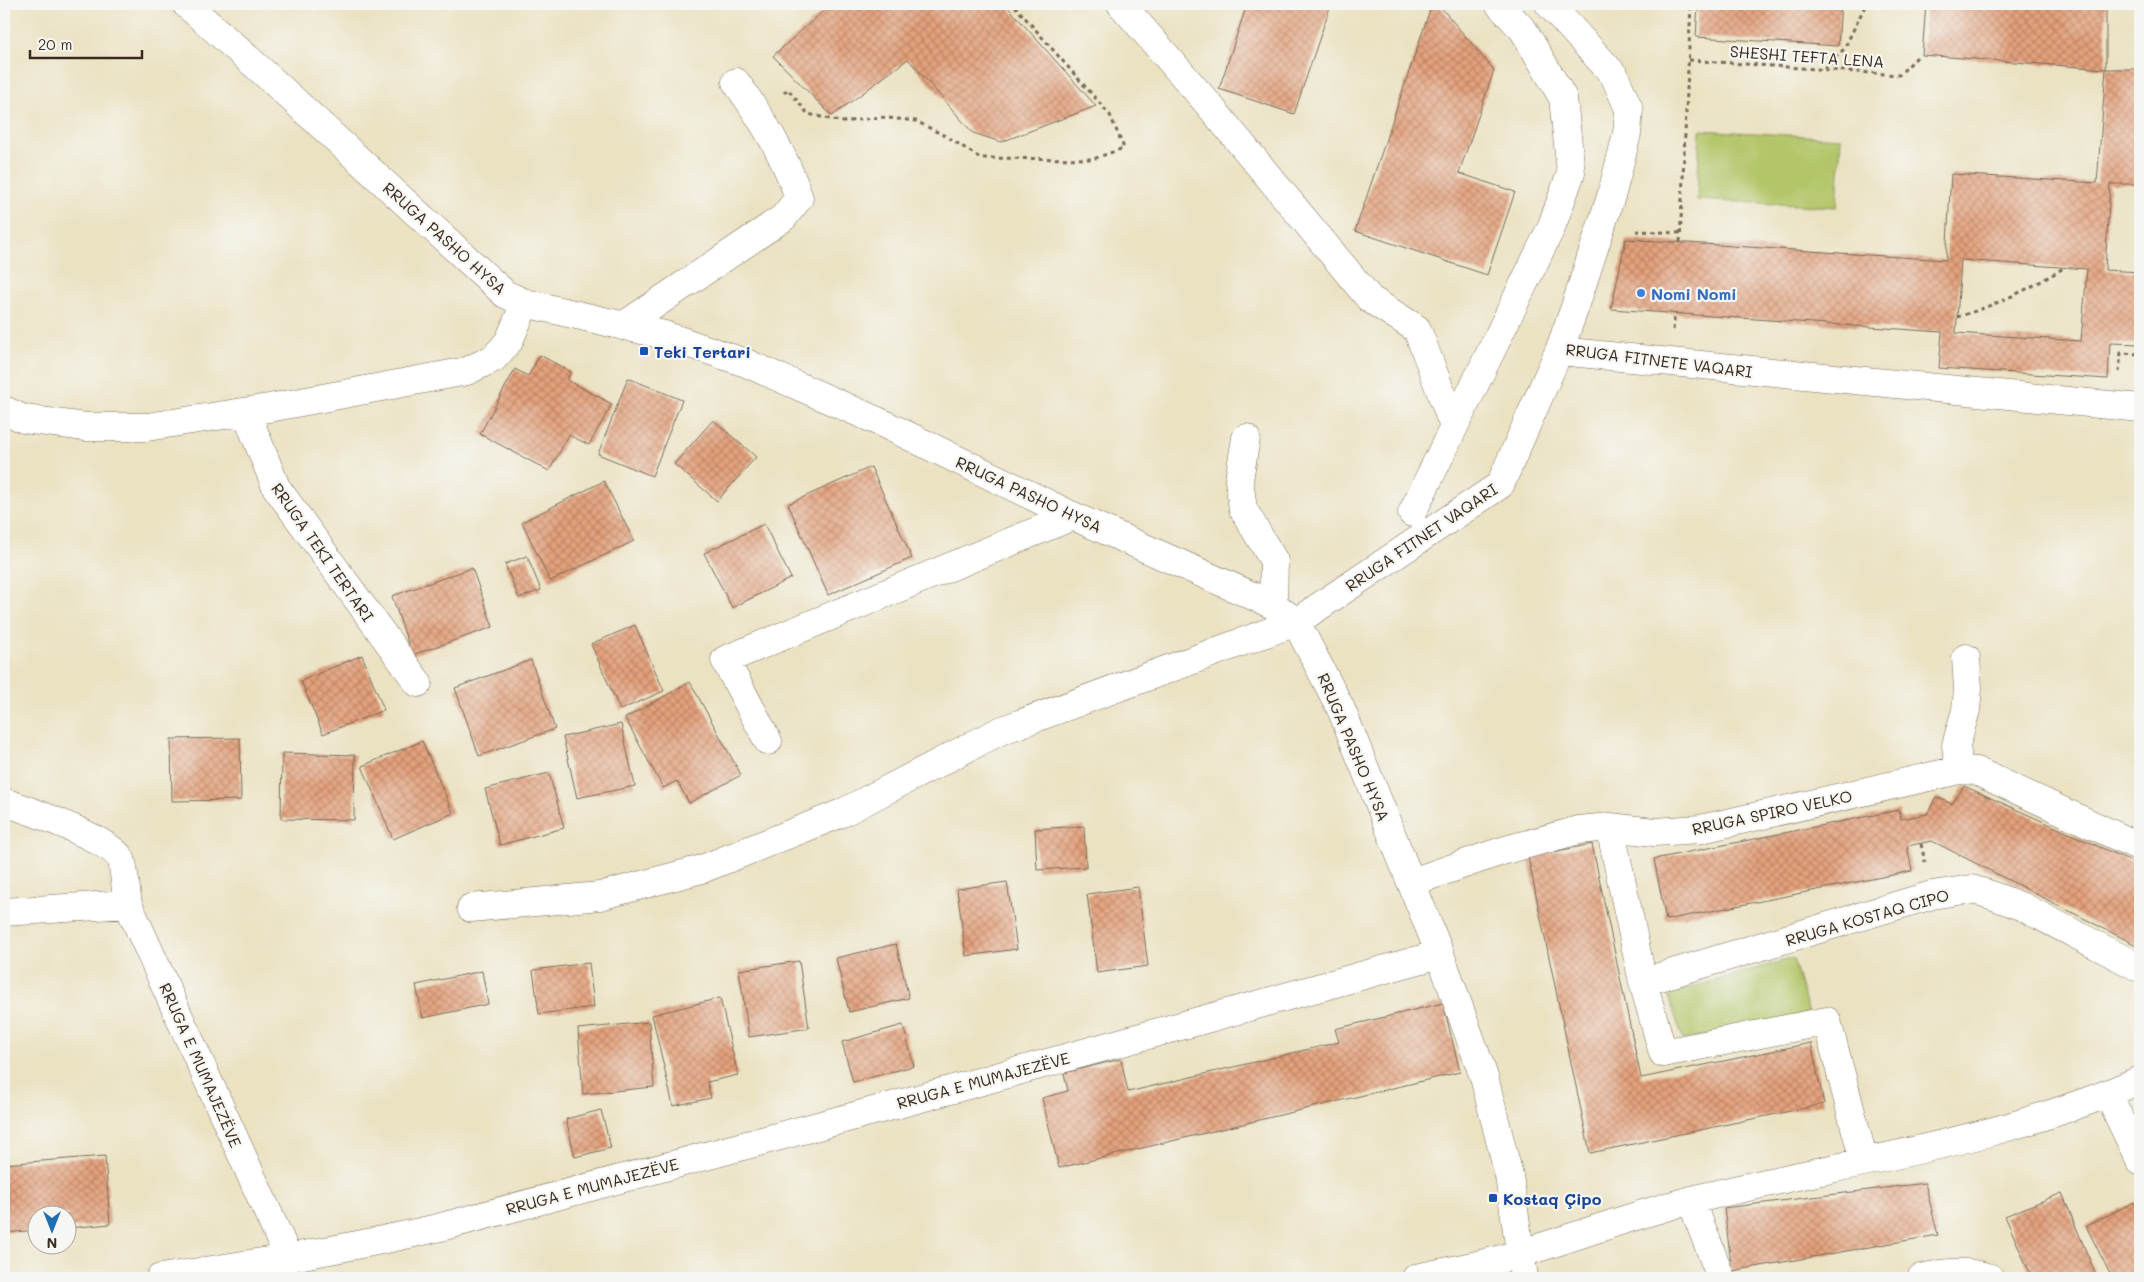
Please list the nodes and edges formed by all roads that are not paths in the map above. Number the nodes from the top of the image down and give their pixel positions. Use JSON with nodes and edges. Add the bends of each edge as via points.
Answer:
{"nodes":[{"id":1,"x":186,"y":4,"type":"edge"},
{"id":2,"x":1121,"y":4,"type":"edge"},
{"id":3,"x":1499,"y":4,"type":"edge"},
{"id":4,"x":1549,"y":4,"type":"edge"},
{"id":5,"x":736,"y":82,"type":"dead end"},
{"id":6,"x":525,"y":303,"type":"junction"},
{"id":7,"x":623,"y":326,"type":"junction"},
{"id":8,"x":1558,"y":351,"type":"junction"},
{"id":9,"x":2140,"y":408,"type":"edge"},
{"id":10,"x":4,"y":410,"type":"edge"},
{"id":11,"x":246,"y":412,"type":"junction"},
{"id":12,"x":1454,"y":427,"type":"junction"},
{"id":13,"x":1246,"y":438,"type":"dead end"},
{"id":14,"x":1412,"y":512,"type":"dead end"},
{"id":15,"x":1073,"y":516,"type":"junction"},
{"id":16,"x":1273,"y":605,"type":"junction"},
{"id":17,"x":1296,"y":622,"type":"junction"},
{"id":18,"x":1966,"y":658,"type":"dead end"},
{"id":19,"x":418,"y":683,"type":"dead end"},
{"id":20,"x":768,"y":741,"type":"dead end"},
{"id":21,"x":1959,"y":770,"type":"junction"},
{"id":22,"x":4,"y":802,"type":"edge"},
{"id":23,"x":1610,"y":827,"type":"junction"},
{"id":24,"x":2140,"y":846,"type":"edge"},
{"id":25,"x":1412,"y":882,"type":"junction"},
{"id":26,"x":128,"y":904,"type":"junction"},
{"id":27,"x":470,"y":908,"type":"dead end"},
{"id":28,"x":4,"y":912,"type":"edge"},
{"id":29,"x":1440,"y":954,"type":"junction"},
{"id":30,"x":2140,"y":968,"type":"edge"},
{"id":31,"x":1643,"y":982,"type":"junction"},
{"id":32,"x":2140,"y":1080,"type":"edge"},
{"id":33,"x":2108,"y":1094,"type":"junction"},
{"id":34,"x":2140,"y":1161,"type":"edge"},
{"id":35,"x":1864,"y":1162,"type":"junction"},
{"id":36,"x":1691,"y":1200,"type":"junction"},
{"id":37,"x":289,"y":1259,"type":"junction"},
{"id":38,"x":1522,"y":1266,"type":"edge"},
{"id":39,"x":160,"y":1278,"type":"edge"},
{"id":40,"x":1416,"y":1278,"type":"edge"},
{"id":41,"x":1721,"y":1278,"type":"edge"},
{"id":42,"x":1921,"y":1278,"type":"edge"},
{"id":43,"x":1990,"y":1278,"type":"edge"}],
"edges":[{"from":1,"to":6,"type":"street","name":"RRUGA PASHO HYSA","via":[[505,294]]},
{"from":2,"to":12,"type":"street","via":[[1370,299],[1417,329]]},
{"from":3,"to":12,"type":"street","via":[[1524,31],[1563,98],[1571,173],[1552,228]]},
{"from":4,"to":8,"type":"street","name":"RRUGA FITNETE VAQARI","via":[[1614,76],[1629,109],[1627,134],[1612,193]]},
{"from":5,"to":7,"type":"street","via":[[790,169],[800,198],[783,218]]},
{"from":6,"to":7,"type":"street","name":"RRUGA PASHO HYSA"},
{"from":6,"to":11,"type":"street","via":[[509,341],[494,358],[467,371]]},
{"from":7,"to":15,"type":"street","name":"RRUGA PASHO HYSA","via":[[688,342],[746,363]]},
{"from":8,"to":9,"type":"street","name":"RRUGA FITNETE VAQARI"},
{"from":8,"to":17,"type":"street","name":"RRUGA FITNET VAQARI","via":[[1500,485]]},
{"from":10,"to":11,"type":"street","via":[[24,419],[86,427],[147,427]]},
{"from":11,"to":19,"type":"street","name":"RRUGA TEKI TERTARI","via":[[276,487]]},
{"from":12,"to":14,"type":"street"},
{"from":13,"to":16,"type":"street","via":[[1239,480],[1243,509],[1274,561]]},
{"from":15,"to":16,"type":"street","name":"RRUGA PASHO HYSA"},
{"from":15,"to":20,"type":"street","via":[[725,660]]},
{"from":16,"to":17,"type":"street","name":"RRUGA PASHO HYSA"},
{"from":17,"to":25,"type":"street","name":"RRUGA PASHO HYSA","via":[[1341,709]]},
{"from":17,"to":27,"type":"street","name":"RRUGA FITNET VAQARI","via":[[1000,731],[842,814],[702,869],[600,896]]},
{"from":18,"to":21,"type":"street","via":[[1966,710],[1956,745]]},
{"from":21,"to":23,"type":"street","name":"RRUGA SPIRO VELKO","via":[[1701,829],[1654,832]]},
{"from":21,"to":24,"type":"street","name":"RRUGA SPIRO VELKO","via":[[1976,771]]},
{"from":22,"to":26,"type":"street","name":"RRUGA E MUMAJEZËVE","via":[[109,846],[121,859]]},
{"from":23,"to":25,"type":"street","name":"RRUGA SPIRO VELKO","via":[[1579,830],[1510,849]]},
{"from":23,"to":31,"type":"street"},
{"from":25,"to":29,"type":"street","name":"RRUGA PASHO HYSA"},
{"from":26,"to":28,"type":"street"},
{"from":26,"to":37,"type":"street","name":"RRUGA E MUMAJEZËVE"},
{"from":29,"to":37,"type":"street","name":"RRUGA E MUMAJEZËVE","via":[[441,1227]]},
{"from":29,"to":38,"type":"street","name":"RRUGA PASHO HYSA","via":[[1484,1077],[1509,1176]]},
{"from":30,"to":31,"type":"street","name":"RRUGA KOSTAQ CIPO","via":[[2023,907],[1971,889],[1932,895]]},
{"from":31,"to":35,"type":"street","via":[[1663,1053],[1828,1021]]},
{"from":32,"to":33,"type":"street"},
{"from":33,"to":34,"type":"street"},
{"from":33,"to":35,"type":"street","via":[[2022,1123]]},
{"from":35,"to":36,"type":"street"},
{"from":36,"to":38,"type":"street","via":[[1638,1215]]},
{"from":36,"to":41,"type":"street"},
{"from":37,"to":39,"type":"street"},
{"from":38,"to":40,"type":"street"},
{"from":42,"to":43,"type":"street","via":[[1947,1272],[1972,1272]]}]}
